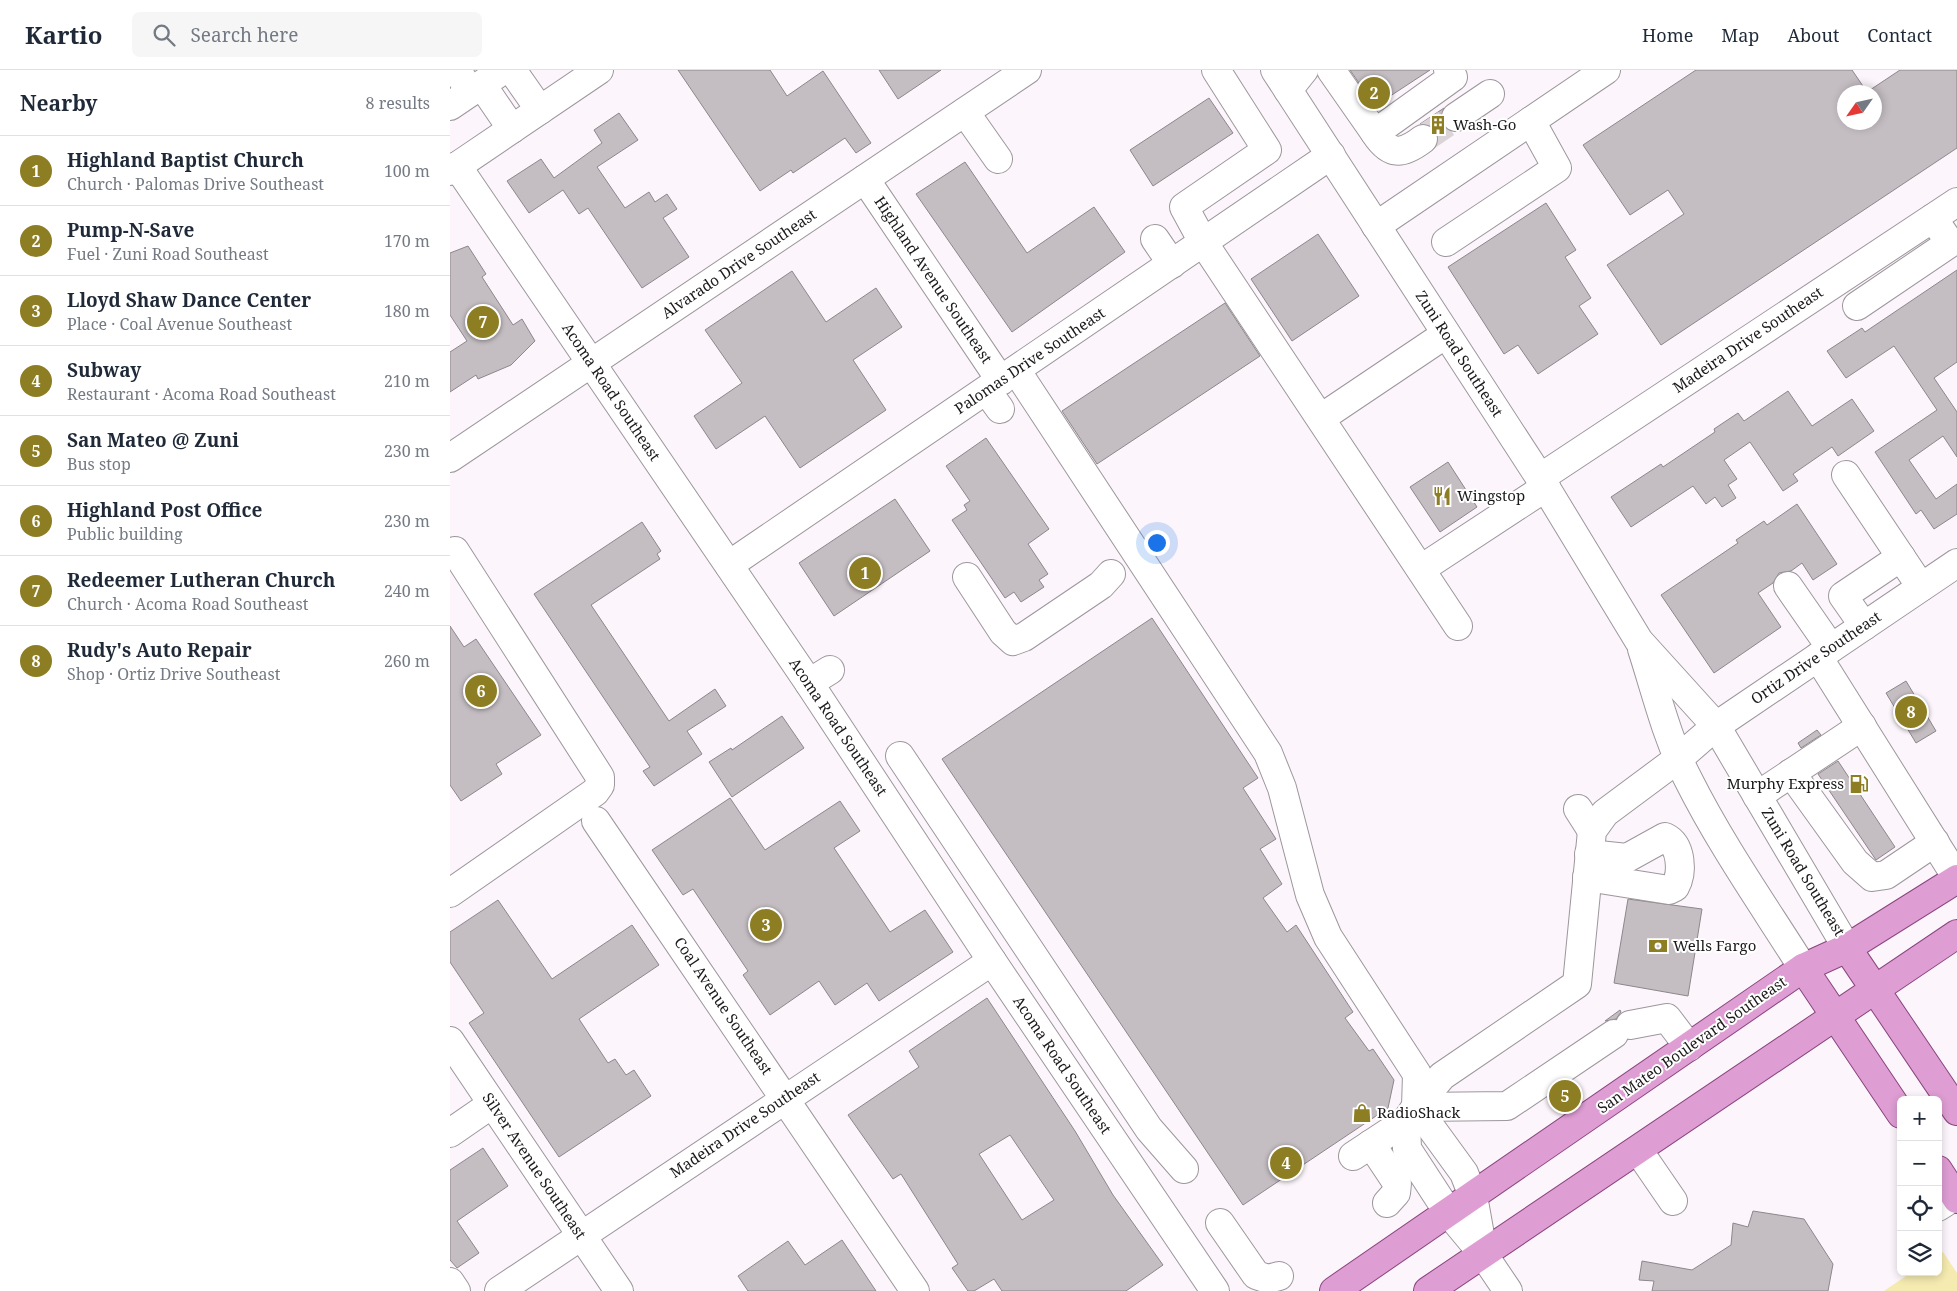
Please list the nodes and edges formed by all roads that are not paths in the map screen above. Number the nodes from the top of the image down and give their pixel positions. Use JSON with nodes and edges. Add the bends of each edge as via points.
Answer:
{"nodes":[{"id":1,"x":512,"y":70,"type":"edge"},
{"id":2,"x":598,"y":70,"type":"edge"},
{"id":3,"x":1027,"y":70,"type":"edge"},
{"id":4,"x":1216,"y":70,"type":"edge"},
{"id":5,"x":1331,"y":70,"type":"edge"},
{"id":6,"x":1606,"y":70,"type":"edge"},
{"id":7,"x":1455,"y":72,"type":"edge"},
{"id":8,"x":1289,"y":77,"type":"edge"},
{"id":9,"x":472,"y":85,"type":"edge"},
{"id":10,"x":1490,"y":94,"type":"dead end"},
{"id":11,"x":540,"y":110,"type":"junction"},
{"id":12,"x":965,"y":112,"type":"junction"},
{"id":13,"x":1456,"y":118,"type":"tunnel mouth"},
{"id":14,"x":1531,"y":121,"type":"junction"},
{"id":15,"x":512,"y":129,"type":"junction"},
{"id":16,"x":1375,"y":133,"type":"junction"},
{"id":17,"x":1423,"y":139,"type":"tunnel mouth"},
{"id":18,"x":1331,"y":155,"type":"junction"},
{"id":19,"x":1254,"y":158,"type":"junction"},
{"id":20,"x":998,"y":159,"type":"dead end"},
{"id":21,"x":453,"y":168,"type":"edge"},
{"id":22,"x":865,"y":179,"type":"junction"},
{"id":23,"x":1277,"y":192,"type":"junction"},
{"id":24,"x":1957,"y":202,"type":"edge"},
{"id":25,"x":1933,"y":218,"type":"junction"},
{"id":26,"x":1376,"y":226,"type":"junction"},
{"id":27,"x":1155,"y":239,"type":"dead end"},
{"id":28,"x":1203,"y":242,"type":"junction"},
{"id":29,"x":1446,"y":242,"type":"dead end"},
{"id":30,"x":1890,"y":246,"type":"junction"},
{"id":31,"x":1172,"y":264,"type":"junction"},
{"id":32,"x":1857,"y":268,"type":"junction"},
{"id":33,"x":1908,"y":272,"type":"junction"},
{"id":34,"x":1446,"y":334,"type":"junction"},
{"id":35,"x":591,"y":363,"type":"junction"},
{"id":36,"x":1001,"y":388,"type":"junction"},
{"id":37,"x":1321,"y":418,"type":"junction"},
{"id":38,"x":450,"y":458,"type":"edge"},
{"id":39,"x":1846,"y":474,"type":"dead end"},
{"id":40,"x":1543,"y":483,"type":"junction"},
{"id":41,"x":454,"y":550,"type":"dead end"},
{"id":42,"x":1901,"y":557,"type":"junction"},
{"id":43,"x":1957,"y":563,"type":"edge"},
{"id":44,"x":729,"y":565,"type":"junction"},
{"id":45,"x":1421,"y":569,"type":"junction"},
{"id":46,"x":1111,"y":574,"type":"dead end"},
{"id":47,"x":967,"y":577,"type":"dead end"},
{"id":48,"x":1788,"y":586,"type":"dead end"},
{"id":49,"x":1921,"y":587,"type":"junction"},
{"id":50,"x":1458,"y":626,"type":"dead end"},
{"id":51,"x":1864,"y":626,"type":"junction"},
{"id":52,"x":1640,"y":641,"type":"junction"},
{"id":53,"x":1824,"y":653,"type":"junction"},
{"id":54,"x":1716,"y":726,"type":"junction"},
{"id":55,"x":1862,"y":726,"type":"junction"},
{"id":56,"x":900,"y":756,"type":"dead end"},
{"id":57,"x":1679,"y":758,"type":"junction"},
{"id":58,"x":1791,"y":773,"type":"junction"},
{"id":59,"x":1757,"y":796,"type":"junction"},
{"id":60,"x":596,"y":821,"type":"dead end"},
{"id":61,"x":1935,"y":842,"type":"junction"},
{"id":62,"x":1957,"y":878,"type":"edge"},
{"id":63,"x":450,"y":894,"type":"edge"},
{"id":64,"x":1957,"y":934,"type":"edge"},
{"id":65,"x":1848,"y":948,"type":"junction"},
{"id":66,"x":992,"y":961,"type":"junction"},
{"id":67,"x":1803,"y":968,"type":"junction"},
{"id":68,"x":1876,"y":989,"type":"junction"},
{"id":69,"x":1836,"y":1016,"type":"junction"},
{"id":70,"x":450,"y":1041,"type":"edge"},
{"id":71,"x":1689,"y":1047,"type":"junction"},
{"id":72,"x":786,"y":1099,"type":"junction"},
{"id":73,"x":492,"y":1104,"type":"junction"},
{"id":74,"x":1897,"y":1108,"type":"edge"},
{"id":75,"x":1957,"y":1111,"type":"edge"},
{"id":76,"x":1411,"y":1114,"type":"junction"},
{"id":77,"x":450,"y":1133,"type":"edge"},
{"id":78,"x":1638,"y":1150,"type":"junction"},
{"id":79,"x":1184,"y":1169,"type":"dead end"},
{"id":80,"x":1942,"y":1180,"type":"edge"},
{"id":81,"x":1473,"y":1196,"type":"junction"},
{"id":82,"x":1673,"y":1201,"type":"dead end"},
{"id":83,"x":1950,"y":1201,"type":"edge"},
{"id":84,"x":1387,"y":1203,"type":"dead end"},
{"id":85,"x":1448,"y":1212,"type":"junction"},
{"id":86,"x":581,"y":1235,"type":"junction"},
{"id":87,"x":1483,"y":1254,"type":"junction"},
{"id":88,"x":1195,"y":1262,"type":"junction"},
{"id":89,"x":1279,"y":1276,"type":"dead end"},
{"id":90,"x":450,"y":1282,"type":"edge"},
{"id":91,"x":456,"y":1291,"type":"edge"},
{"id":92,"x":499,"y":1291,"type":"edge"},
{"id":93,"x":619,"y":1291,"type":"edge"},
{"id":94,"x":915,"y":1291,"type":"edge"},
{"id":95,"x":1215,"y":1291,"type":"edge"},
{"id":96,"x":1334,"y":1291,"type":"edge"},
{"id":97,"x":1428,"y":1291,"type":"edge"},
{"id":98,"x":1508,"y":1291,"type":"edge"}],
"edges":[{"from":1,"to":11,"type":"street"},
{"from":2,"to":11,"type":"street"},
{"from":3,"to":12,"type":"street","name":"Alvarado Drive Southeast"},
{"from":4,"to":19,"type":"street","via":[[1267,150]]},
{"from":5,"to":16,"type":"street"},
{"from":6,"to":14,"type":"street"},
{"from":7,"to":16,"type":"street"},
{"from":8,"to":18,"type":"street","name":"Zuni Road Southeast"},
{"from":9,"to":15,"type":"street"},
{"from":10,"to":13,"type":"street"},
{"from":11,"to":15,"type":"street"},
{"from":12,"to":20,"type":"street"},
{"from":12,"to":22,"type":"street","name":"Alvarado Drive Southeast"},
{"from":14,"to":26,"type":"street"},
{"from":14,"to":29,"type":"street","via":[[1558,168]]},
{"from":15,"to":21,"type":"street"},
{"from":16,"to":17,"type":"street","via":[[1383,146],[1390,150],[1408,149]]},
{"from":18,"to":23,"type":"street","name":"Palomas Drive Southeast"},
{"from":18,"to":26,"type":"street","name":"Zuni Road Southeast"},
{"from":19,"to":23,"type":"street"},
{"from":19,"to":28,"type":"street","via":[[1184,207]]},
{"from":21,"to":35,"type":"street","name":"Acoma Road Southeast"},
{"from":22,"to":35,"type":"street","name":"Alvarado Drive Southeast"},
{"from":22,"to":36,"type":"street","name":"Highland Avenue Southeast"},
{"from":23,"to":28,"type":"street","name":"Palomas Drive Southeast"},
{"from":24,"to":25,"type":"street","name":"Madeira Drive Southeast"},
{"from":25,"to":30,"type":"street","name":"Madeira Drive Southeast"},
{"from":25,"to":33,"type":"street","via":[[1950,244]]},
{"from":26,"to":34,"type":"street","name":"Zuni Road Southeast"},
{"from":27,"to":31,"type":"street"},
{"from":28,"to":31,"type":"street","name":"Palomas Drive Southeast"},
{"from":28,"to":37,"type":"street"},
{"from":30,"to":32,"type":"street","name":"Madeira Drive Southeast"},
{"from":30,"to":33,"type":"street"},
{"from":31,"to":36,"type":"street","name":"Palomas Drive Southeast"},
{"from":32,"to":33,"type":"street","via":[[1865,300]]},
{"from":32,"to":40,"type":"street","name":"Madeira Drive Southeast"},
{"from":34,"to":37,"type":"street"},
{"from":34,"to":40,"type":"street","name":"Zuni Road Southeast"},
{"from":35,"to":38,"type":"street","name":"Alvarado Drive Southeast"},
{"from":35,"to":44,"type":"street","name":"Acoma Road Southeast"},
{"from":36,"to":44,"type":"street","name":"Palomas Drive Southeast"},
{"from":36,"to":76,"type":"street","name":"Highland Avenue Southeast","via":[[1268,753],[1282,788],[1310,895],[1328,937],[1416,1074]]},
{"from":37,"to":45,"type":"street"},
{"from":39,"to":42,"type":"street"},
{"from":40,"to":45,"type":"street","name":"Madeira Drive Southeast"},
{"from":40,"to":52,"type":"street","name":"Zuni Road Southeast"},
{"from":41,"to":63,"type":"street","via":[[600,777],[600,785],[595,792]]},
{"from":42,"to":49,"type":"street"},
{"from":42,"to":51,"type":"street","via":[[1844,596]]},
{"from":43,"to":49,"type":"street","name":"Ortiz Drive Southeast"},
{"from":44,"to":66,"type":"street","name":"Acoma Road Southeast","via":[[820,676]]},
{"from":45,"to":50,"type":"street"},
{"from":46,"to":47,"type":"street","via":[[1101,585],[1024,637],[1013,641],[1003,632]]},
{"from":48,"to":53,"type":"street"},
{"from":49,"to":51,"type":"street","name":"Ortiz Drive Southeast"},
{"from":51,"to":53,"type":"street","name":"Ortiz Drive Southeast"},
{"from":52,"to":54,"type":"street","name":"Zuni Road Southeast"},
{"from":52,"to":57,"type":"street","name":"Zuni Road Southeast"},
{"from":53,"to":54,"type":"street","name":"Ortiz Drive Southeast"},
{"from":53,"to":55,"type":"street"},
{"from":54,"to":57,"type":"street","name":"Ortiz Drive Southeast"},
{"from":54,"to":59,"type":"street","name":"Zuni Road Southeast"},
{"from":55,"to":58,"type":"street"},
{"from":55,"to":61,"type":"street"},
{"from":56,"to":79,"type":"street","via":[[1149,1129]]},
{"from":57,"to":67,"type":"street","name":"Zuni Road Southeast","via":[[1726,847]]},
{"from":57,"to":76,"type":"street","name":"Ortiz Drive Southeast","via":[[1605,813],[1587,843],[1577,984],[1442,1076]]},
{"from":58,"to":59,"type":"street"},
{"from":58,"to":61,"type":"street","via":[[1855,862],[1872,876],[1886,875]]},
{"from":59,"to":65,"type":"street","name":"Zuni Road Southeast"},
{"from":60,"to":72,"type":"street","name":"Coal Avenue Southeast"},
{"from":61,"to":62,"type":"street"},
{"from":62,"to":65,"type":"main road","name":"San Mateo Boulevard Southeast"},
{"from":64,"to":68,"type":"main road"},
{"from":65,"to":67,"type":"main road","name":"San Mateo Boulevard Southeast"},
{"from":65,"to":68,"type":"main road","name":"Zuni Road Southeast"},
{"from":66,"to":72,"type":"street","name":"Madeira Drive Southeast"},
{"from":66,"to":88,"type":"street","name":"Acoma Road Southeast"},
{"from":67,"to":69,"type":"main road","name":"Zuni Road Southeast"},
{"from":67,"to":71,"type":"main road","name":"San Mateo Boulevard Southeast"},
{"from":68,"to":69,"type":"main road"},
{"from":68,"to":75,"type":"main road","name":"Zuni Road Southeast"},
{"from":69,"to":74,"type":"main road","name":"Zuni Road Southeast"},
{"from":69,"to":78,"type":"main road"},
{"from":70,"to":73,"type":"street","name":"Silver Avenue Southeast"},
{"from":71,"to":76,"type":"street","via":[[1667,1018],[1622,1030],[1507,1106]]},
{"from":71,"to":81,"type":"main road","name":"San Mateo Boulevard Southeast"},
{"from":72,"to":86,"type":"street","name":"Madeira Drive Southeast"},
{"from":72,"to":94,"type":"street","name":"Coal Avenue Southeast"},
{"from":73,"to":77,"type":"street"},
{"from":73,"to":86,"type":"street","name":"Silver Avenue Southeast"},
{"from":76,"to":81,"type":"street","via":[[1464,1174]]},
{"from":76,"to":84,"type":"street","via":[[1362,1150],[1397,1183],[1396,1194]]},
{"from":76,"to":85,"type":"street","name":"Highland Avenue Southeast","via":[[1407,1150]]},
{"from":78,"to":82,"type":"street"},
{"from":78,"to":87,"type":"main road"},
{"from":80,"to":83,"type":"main road"},
{"from":81,"to":85,"type":"main road","name":"San Mateo Boulevard Southeast"},
{"from":81,"to":87,"type":"street"},
{"from":85,"to":87,"type":"street"},
{"from":85,"to":96,"type":"main road","name":"San Mateo Boulevard Southeast"},
{"from":86,"to":92,"type":"street","name":"Madeira Drive Southeast"},
{"from":86,"to":93,"type":"street","name":"Silver Avenue Southeast"},
{"from":87,"to":97,"type":"main road"},
{"from":87,"to":98,"type":"street"},
{"from":88,"to":89,"type":"street","via":[[1231,1230],[1256,1276],[1268,1279]]},
{"from":88,"to":95,"type":"street","name":"Acoma Road Southeast"},
{"from":90,"to":91,"type":"street"}]}
